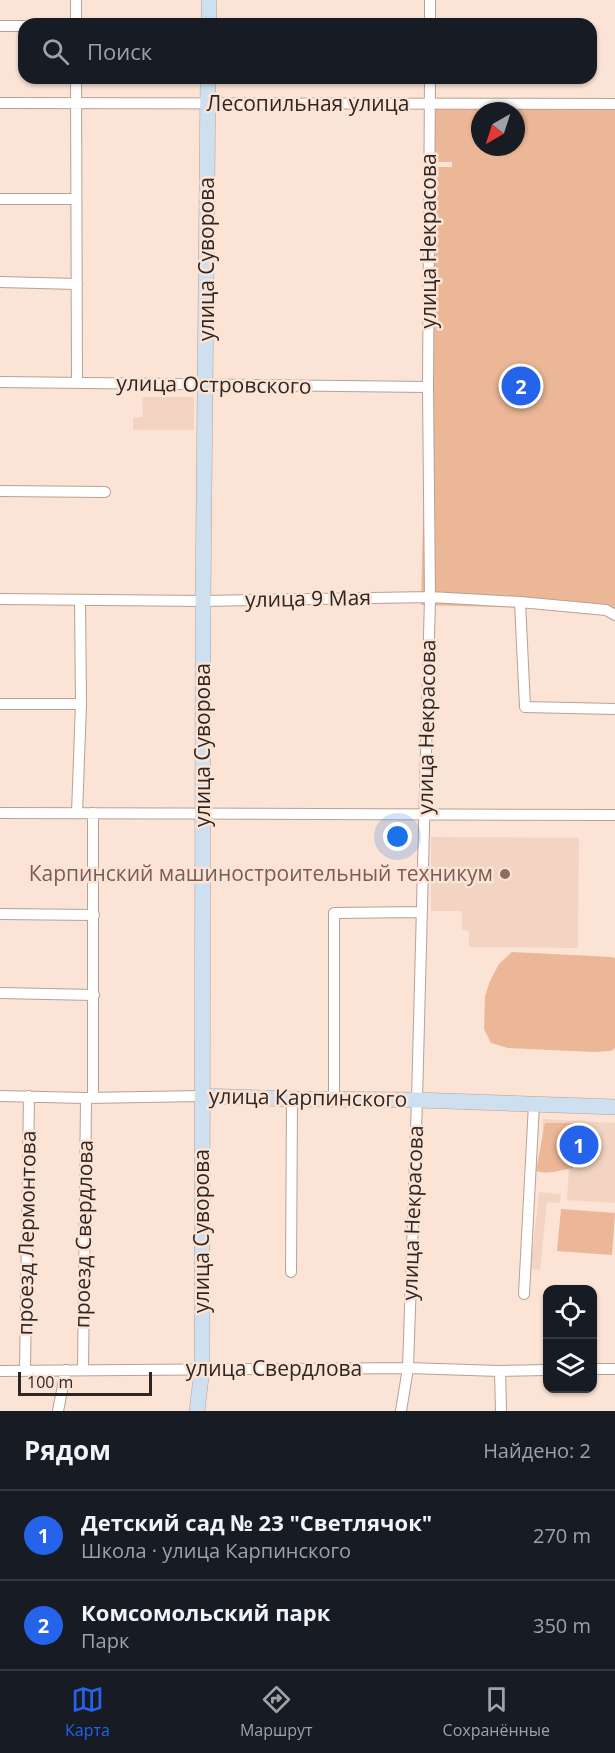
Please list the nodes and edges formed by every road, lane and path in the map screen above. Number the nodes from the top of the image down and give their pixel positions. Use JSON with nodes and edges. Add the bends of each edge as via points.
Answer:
{"nodes":[{"id":1,"x":76,"y":0,"type":"edge"},
{"id":2,"x":209,"y":0,"type":"edge"},
{"id":3,"x":430,"y":0,"type":"edge"},
{"id":4,"x":76,"y":18,"type":"edge"},
{"id":5,"x":209,"y":18,"type":"edge"},
{"id":6,"x":430,"y":18,"type":"edge"},
{"id":7,"x":0,"y":26,"type":"edge"},
{"id":8,"x":18,"y":26,"type":"edge"},
{"id":9,"x":76,"y":84,"type":"edge"},
{"id":10,"x":208,"y":84,"type":"edge"},
{"id":11,"x":430,"y":84,"type":"edge"},
{"id":12,"x":0,"y":103,"type":"edge"},
{"id":13,"x":76,"y":103,"type":"junction"},
{"id":14,"x":207,"y":104,"type":"junction"},
{"id":15,"x":430,"y":104,"type":"junction"},
{"id":16,"x":615,"y":104,"type":"edge"},
{"id":17,"x":0,"y":199,"type":"edge"},
{"id":18,"x":76,"y":199,"type":"junction"},
{"id":19,"x":0,"y":282,"type":"edge"},
{"id":20,"x":77,"y":284,"type":"junction"},
{"id":21,"x":0,"y":382,"type":"edge"},
{"id":22,"x":77,"y":383,"type":"junction"},
{"id":23,"x":206,"y":384,"type":"junction"},
{"id":24,"x":428,"y":387,"type":"junction"},
{"id":25,"x":0,"y":491,"type":"edge"},
{"id":26,"x":105,"y":492,"type":"dead end"},
{"id":27,"x":430,"y":597,"type":"junction"},
{"id":28,"x":0,"y":599,"type":"edge"},
{"id":29,"x":80,"y":600,"type":"junction"},
{"id":30,"x":203,"y":601,"type":"junction"},
{"id":31,"x":520,"y":602,"type":"junction"},
{"id":32,"x":615,"y":615,"type":"edge"},
{"id":33,"x":0,"y":704,"type":"edge"},
{"id":34,"x":81,"y":704,"type":"junction"},
{"id":35,"x":615,"y":709,"type":"edge"},
{"id":36,"x":0,"y":813,"type":"edge"},
{"id":37,"x":77,"y":813,"type":"junction"},
{"id":38,"x":93,"y":813,"type":"junction"},
{"id":39,"x":203,"y":813,"type":"junction"},
{"id":40,"x":425,"y":814,"type":"junction"},
{"id":41,"x":615,"y":814,"type":"edge"},
{"id":42,"x":421,"y":912,"type":"junction"},
{"id":43,"x":0,"y":914,"type":"edge"},
{"id":44,"x":94,"y":915,"type":"junction"},
{"id":45,"x":0,"y":993,"type":"edge"},
{"id":46,"x":94,"y":995,"type":"junction"},
{"id":47,"x":0,"y":1096,"type":"edge"},
{"id":48,"x":29,"y":1096,"type":"junction"},
{"id":49,"x":202,"y":1096,"type":"junction"},
{"id":50,"x":89,"y":1097,"type":"junction"},
{"id":51,"x":292,"y":1099,"type":"junction"},
{"id":52,"x":333,"y":1099,"type":"junction"},
{"id":53,"x":417,"y":1100,"type":"junction"},
{"id":54,"x":534,"y":1104,"type":"junction"},
{"id":55,"x":615,"y":1107,"type":"edge"},
{"id":56,"x":291,"y":1272,"type":"dead end"},
{"id":57,"x":524,"y":1294,"type":"dead end"},
{"id":58,"x":408,"y":1368,"type":"junction"},
{"id":59,"x":202,"y":1369,"type":"junction"},
{"id":60,"x":597,"y":1369,"type":"edge"},
{"id":61,"x":615,"y":1369,"type":"edge"},
{"id":62,"x":25,"y":1370,"type":"junction"},
{"id":63,"x":66,"y":1370,"type":"junction"},
{"id":64,"x":82,"y":1370,"type":"junction"},
{"id":65,"x":543,"y":1370,"type":"edge"},
{"id":66,"x":0,"y":1371,"type":"edge"},
{"id":67,"x":500,"y":1371,"type":"junction"},
{"id":68,"x":58,"y":1411,"type":"edge"},
{"id":69,"x":196,"y":1411,"type":"edge"},
{"id":70,"x":401,"y":1411,"type":"edge"},
{"id":71,"x":501,"y":1411,"type":"edge"}],
"edges":[{"from":1,"to":4,"type":"street"},
{"from":2,"to":5,"type":"street"},
{"from":3,"to":6,"type":"street"},
{"from":7,"to":8,"type":"street"},
{"from":9,"to":13,"type":"street"},
{"from":10,"to":14,"type":"street","name":"улица Суворова"},
{"from":11,"to":15,"type":"street","name":"улица Некрасова"},
{"from":12,"to":13,"type":"street","name":"Лесопильная улица"},
{"from":13,"to":14,"type":"street","name":"Лесопильная улица"},
{"from":13,"to":18,"type":"street"},
{"from":14,"to":15,"type":"street","name":"Лесопильная улица"},
{"from":14,"to":23,"type":"street","name":"улица Суворова"},
{"from":15,"to":16,"type":"street","name":"Лесопильная улица"},
{"from":15,"to":24,"type":"street","name":"улица Некрасова"},
{"from":17,"to":18,"type":"street"},
{"from":18,"to":20,"type":"street"},
{"from":19,"to":20,"type":"street"},
{"from":20,"to":22,"type":"street"},
{"from":21,"to":22,"type":"street","name":"улица Островского"},
{"from":22,"to":23,"type":"street","name":"улица Островского"},
{"from":23,"to":24,"type":"street","name":"улица Островского"},
{"from":23,"to":30,"type":"street","name":"улица Суворова"},
{"from":24,"to":27,"type":"street","name":"улица Некрасова"},
{"from":25,"to":26,"type":"street"},
{"from":27,"to":30,"type":"street","name":"улица 9 Мая"},
{"from":27,"to":31,"type":"street","name":"улица 9 Мая"},
{"from":27,"to":40,"type":"street","name":"улица Некрасова"},
{"from":28,"to":29,"type":"street","name":"улица 9 Мая"},
{"from":29,"to":30,"type":"street","name":"улица 9 Мая"},
{"from":29,"to":34,"type":"street"},
{"from":30,"to":39,"type":"street","name":"улица Суворова"},
{"from":31,"to":32,"type":"street","name":"улица 9 Мая","via":[[606,610]]},
{"from":31,"to":35,"type":"street","via":[[525,707]]},
{"from":33,"to":34,"type":"street"},
{"from":34,"to":37,"type":"street"},
{"from":36,"to":37,"type":"street"},
{"from":37,"to":38,"type":"street"},
{"from":38,"to":39,"type":"street"},
{"from":38,"to":44,"type":"street","name":"проезд Свердлова"},
{"from":39,"to":40,"type":"street"},
{"from":39,"to":49,"type":"street","name":"улица Суворова"},
{"from":40,"to":41,"type":"street"},
{"from":40,"to":42,"type":"street","name":"улица Некрасова"},
{"from":42,"to":52,"type":"street","via":[[334,913]]},
{"from":42,"to":53,"type":"street","name":"улица Некрасова"},
{"from":43,"to":44,"type":"street"},
{"from":44,"to":46,"type":"street","name":"проезд Свердлова"},
{"from":45,"to":46,"type":"street"},
{"from":46,"to":50,"type":"street","name":"проезд Свердлова"},
{"from":47,"to":48,"type":"street","name":"улица Карпинского"},
{"from":48,"to":50,"type":"street","name":"улица Карпинского"},
{"from":48,"to":62,"type":"street","name":"проезд Лермонтова"},
{"from":49,"to":50,"type":"street","name":"улица Карпинского"},
{"from":49,"to":51,"type":"street","name":"улица Карпинского"},
{"from":49,"to":59,"type":"street","name":"улица Суворова"},
{"from":50,"to":64,"type":"street","name":"проезд Свердлова"},
{"from":51,"to":52,"type":"street","name":"улица Карпинского"},
{"from":51,"to":56,"type":"street"},
{"from":52,"to":53,"type":"street","name":"улица Карпинского"},
{"from":53,"to":54,"type":"street","name":"улица Карпинского"},
{"from":53,"to":58,"type":"street","name":"улица Некрасова"},
{"from":54,"to":55,"type":"street","name":"улица Карпинского"},
{"from":54,"to":57,"type":"street"},
{"from":58,"to":59,"type":"street","name":"улица Свердлова"},
{"from":58,"to":67,"type":"street","name":"улица Свердлова"},
{"from":58,"to":70,"type":"street","name":"улица Некрасова"},
{"from":59,"to":64,"type":"street","name":"улица Свердлова"},
{"from":59,"to":69,"type":"street","name":"улица Суворова"},
{"from":60,"to":61,"type":"street"},
{"from":62,"to":63,"type":"street","name":"улица Свердлова"},
{"from":62,"to":66,"type":"street","name":"улица Свердлова"},
{"from":63,"to":64,"type":"street","name":"улица Свердлова"},
{"from":63,"to":68,"type":"street"},
{"from":65,"to":67,"type":"street","name":"улица Свердлова"},
{"from":67,"to":71,"type":"street"}]}
